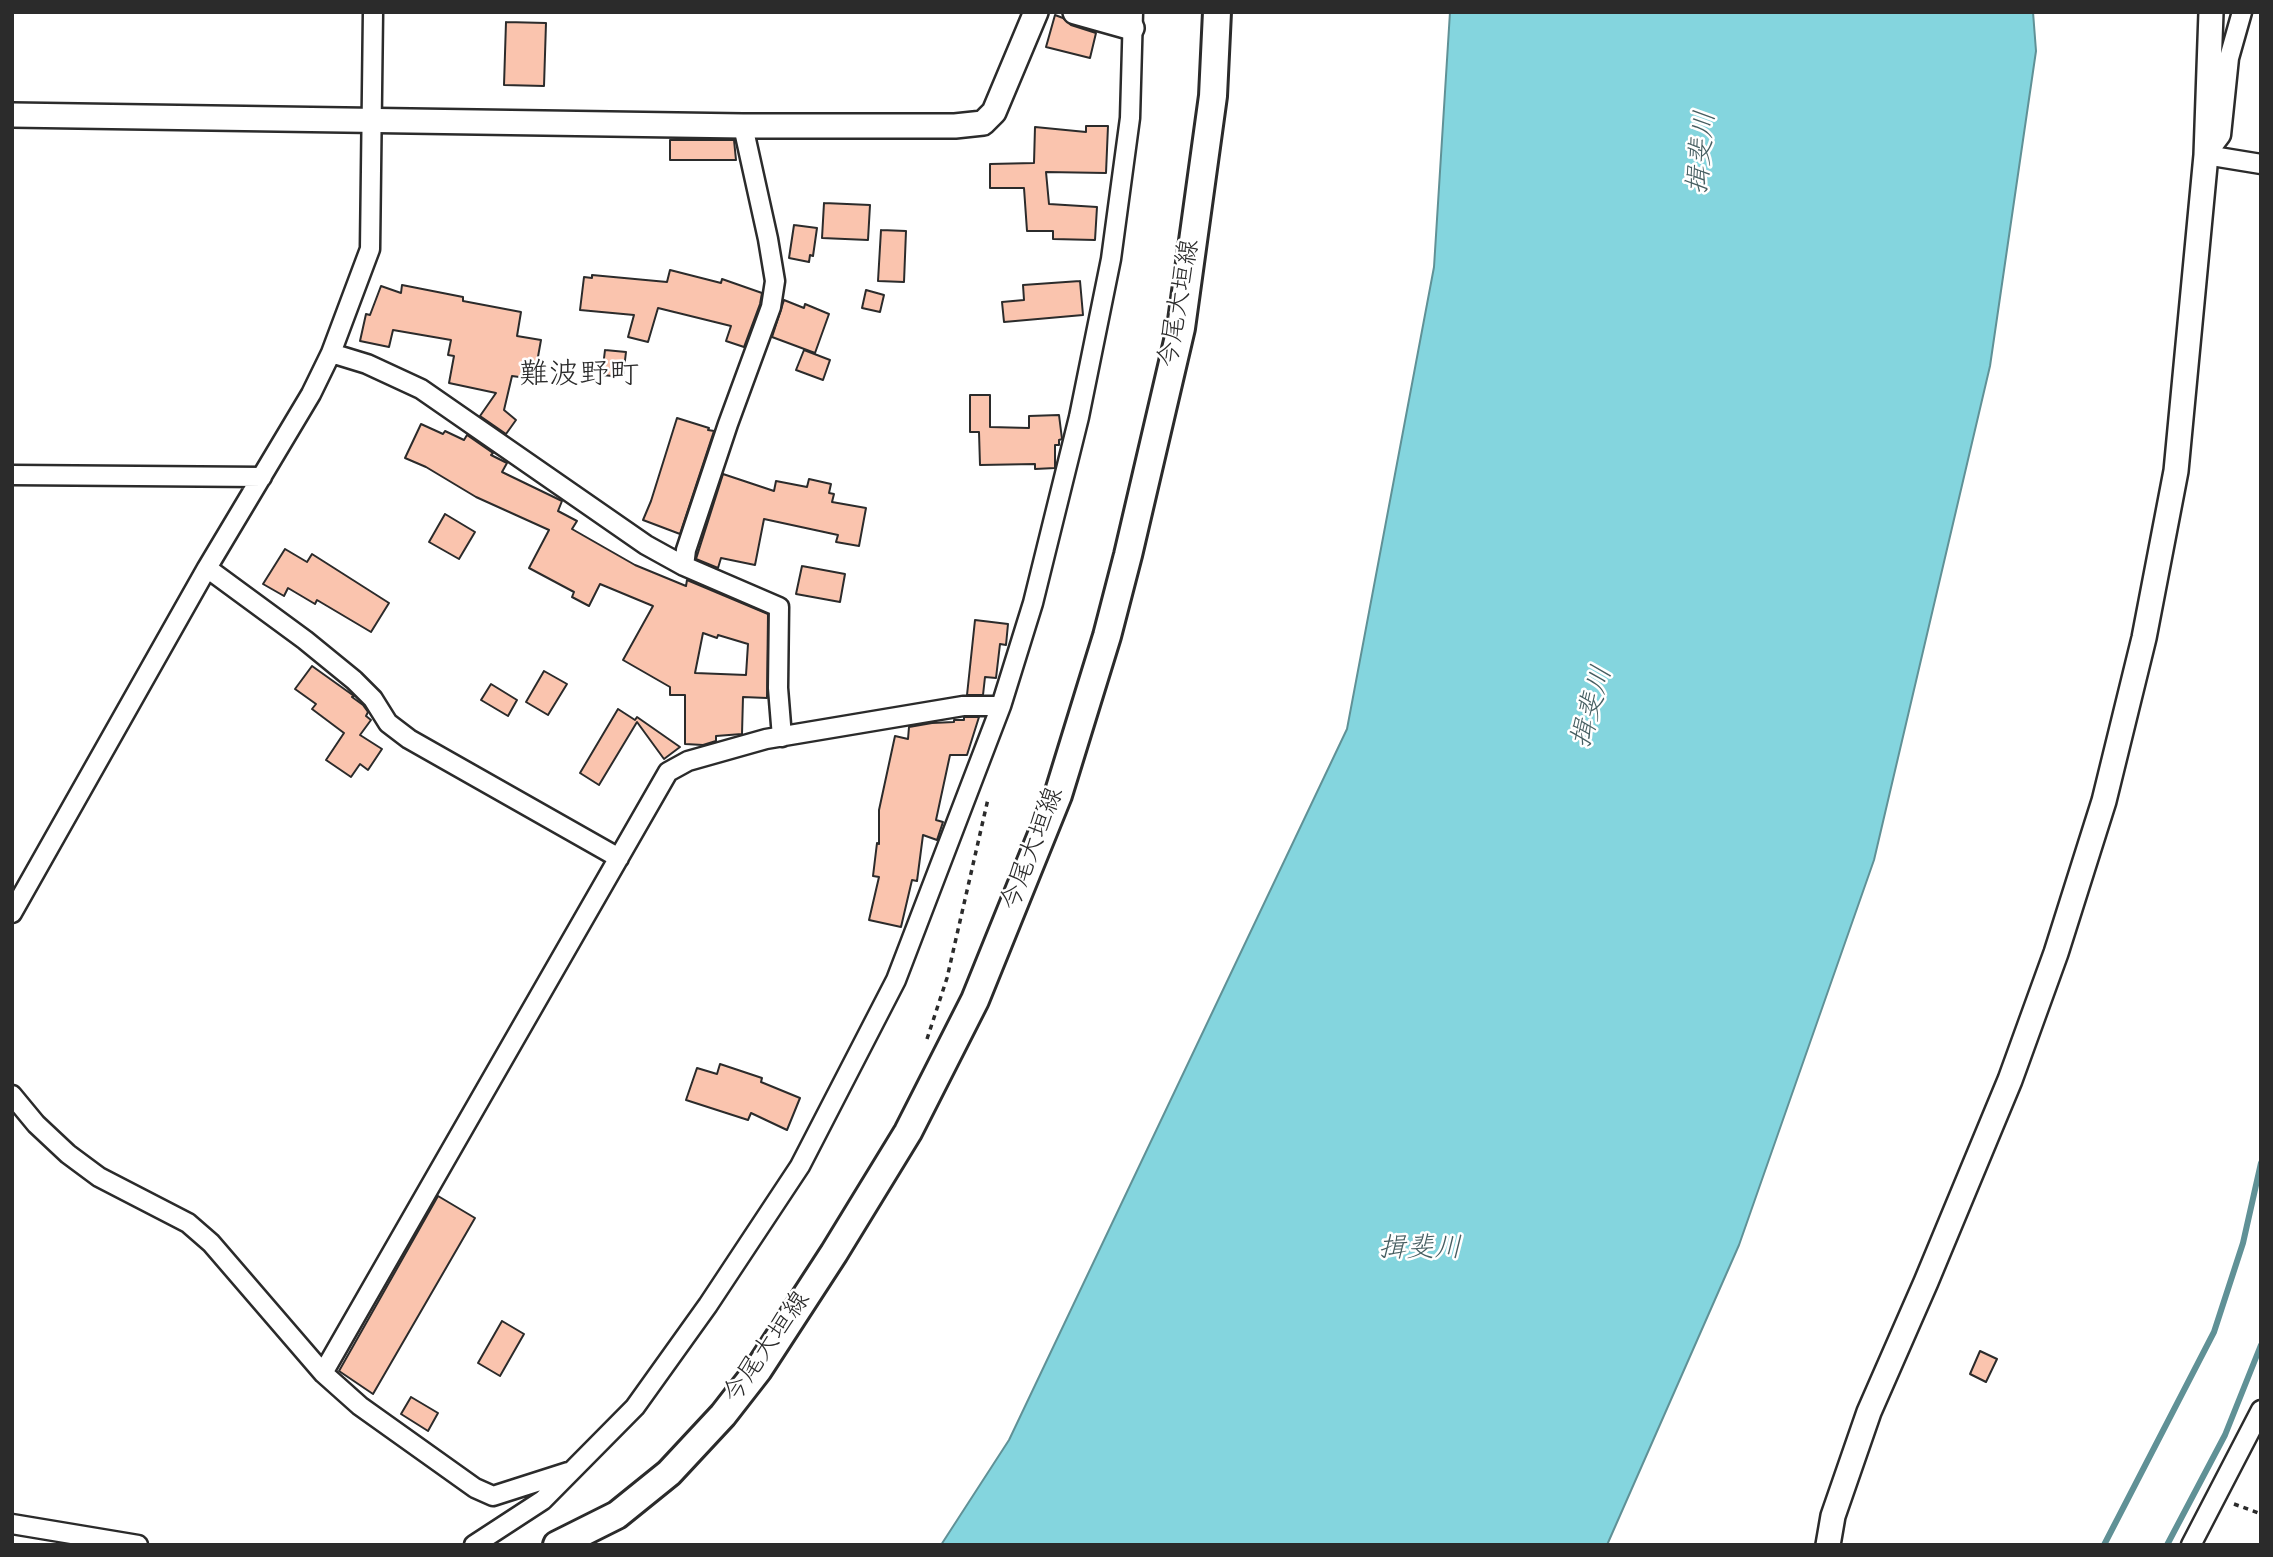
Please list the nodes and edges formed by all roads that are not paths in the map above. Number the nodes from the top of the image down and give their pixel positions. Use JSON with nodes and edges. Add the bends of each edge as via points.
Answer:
{"nodes":[{"id":1,"x":373,"y":12,"type":"edge"},
{"id":2,"x":1036,"y":12,"type":"edge"},
{"id":3,"x":1075,"y":12,"type":"edge"},
{"id":4,"x":1217,"y":12,"type":"edge"},
{"id":5,"x":2211,"y":12,"type":"edge"},
{"id":6,"x":2242,"y":12,"type":"edge"},
{"id":7,"x":1133,"y":20,"type":"edge"},
{"id":8,"x":12,"y":115,"type":"edge"},
{"id":9,"x":372,"y":121,"type":"junction"},
{"id":10,"x":743,"y":126,"type":"junction"},
{"id":11,"x":2206,"y":155,"type":"junction"},
{"id":12,"x":2261,"y":164,"type":"edge"},
{"id":13,"x":331,"y":353,"type":"junction"},
{"id":14,"x":12,"y":475,"type":"edge"},
{"id":15,"x":262,"y":477,"type":"junction"},
{"id":16,"x":684,"y":566,"type":"junction"},
{"id":17,"x":207,"y":568,"type":"junction"},
{"id":18,"x":1001,"y":706,"type":"junction"},
{"id":19,"x":782,"y":737,"type":"junction"},
{"id":20,"x":619,"y":858,"type":"junction"},
{"id":21,"x":12,"y":913,"type":"edge"},
{"id":22,"x":12,"y":1095,"type":"edge"},
{"id":23,"x":323,"y":1373,"type":"junction"},
{"id":24,"x":2261,"y":1410,"type":"edge"},
{"id":25,"x":575,"y":1470,"type":"junction"},
{"id":26,"x":12,"y":1524,"type":"edge"},
{"id":27,"x":138,"y":1545,"type":"edge"},
{"id":28,"x":474,"y":1545,"type":"edge"},
{"id":29,"x":557,"y":1545,"type":"edge"},
{"id":30,"x":1828,"y":1545,"type":"edge"},
{"id":31,"x":2191,"y":1545,"type":"edge"}],
"edges":[{"from":1,"to":9,"type":"street"},
{"from":2,"to":10,"type":"street","via":[[994,112],[983,123]]},
{"from":3,"to":7,"type":"street"},
{"from":4,"to":29,"type":"main road","name":"今尾大垣線","via":[[1213,96],[1181,328],[1128,555],[1058,795],[975,1000],[902,1143],[758,1370],[669,1474],[617,1515]]},
{"from":5,"to":11,"type":"street"},
{"from":6,"to":11,"type":"street","via":[[2229,58],[2221,135]]},
{"from":7,"to":18,"type":"street","via":[[1130,118],[1111,259],[1079,417],[1033,603]]},
{"from":8,"to":9,"type":"street"},
{"from":9,"to":10,"type":"street"},
{"from":9,"to":13,"type":"street","via":[[369,249]]},
{"from":10,"to":16,"type":"street","via":[[775,281],[771,307],[728,424]]},
{"from":11,"to":12,"type":"street"},
{"from":11,"to":30,"type":"street","via":[[2176,471],[2144,638],[2104,801],[2010,1080],[1869,1412],[1833,1516]]},
{"from":13,"to":15,"type":"street"},
{"from":13,"to":16,"type":"street","via":[[421,389],[646,545]]},
{"from":14,"to":15,"type":"street"},
{"from":15,"to":17,"type":"street"},
{"from":16,"to":19,"type":"street","via":[[779,607]]},
{"from":17,"to":20,"type":"street","via":[[354,680],[388,723],[409,739]]},
{"from":17,"to":21,"type":"street"},
{"from":18,"to":19,"type":"street","via":[[963,706]]},
{"from":18,"to":25,"type":"street","via":[[897,981],[800,1166],[635,1406]]},
{"from":19,"to":20,"type":"street","via":[[688,761],[668,772]]},
{"from":20,"to":23,"type":"street"},
{"from":22,"to":23,"type":"street","via":[[68,1154],[99,1177],[188,1223],[211,1243]]},
{"from":23,"to":25,"type":"street","via":[[416,1448],[493,1496]]},
{"from":24,"to":31,"type":"street"},
{"from":25,"to":28,"type":"street","via":[[543,1500]]},
{"from":26,"to":27,"type":"street"}]}
